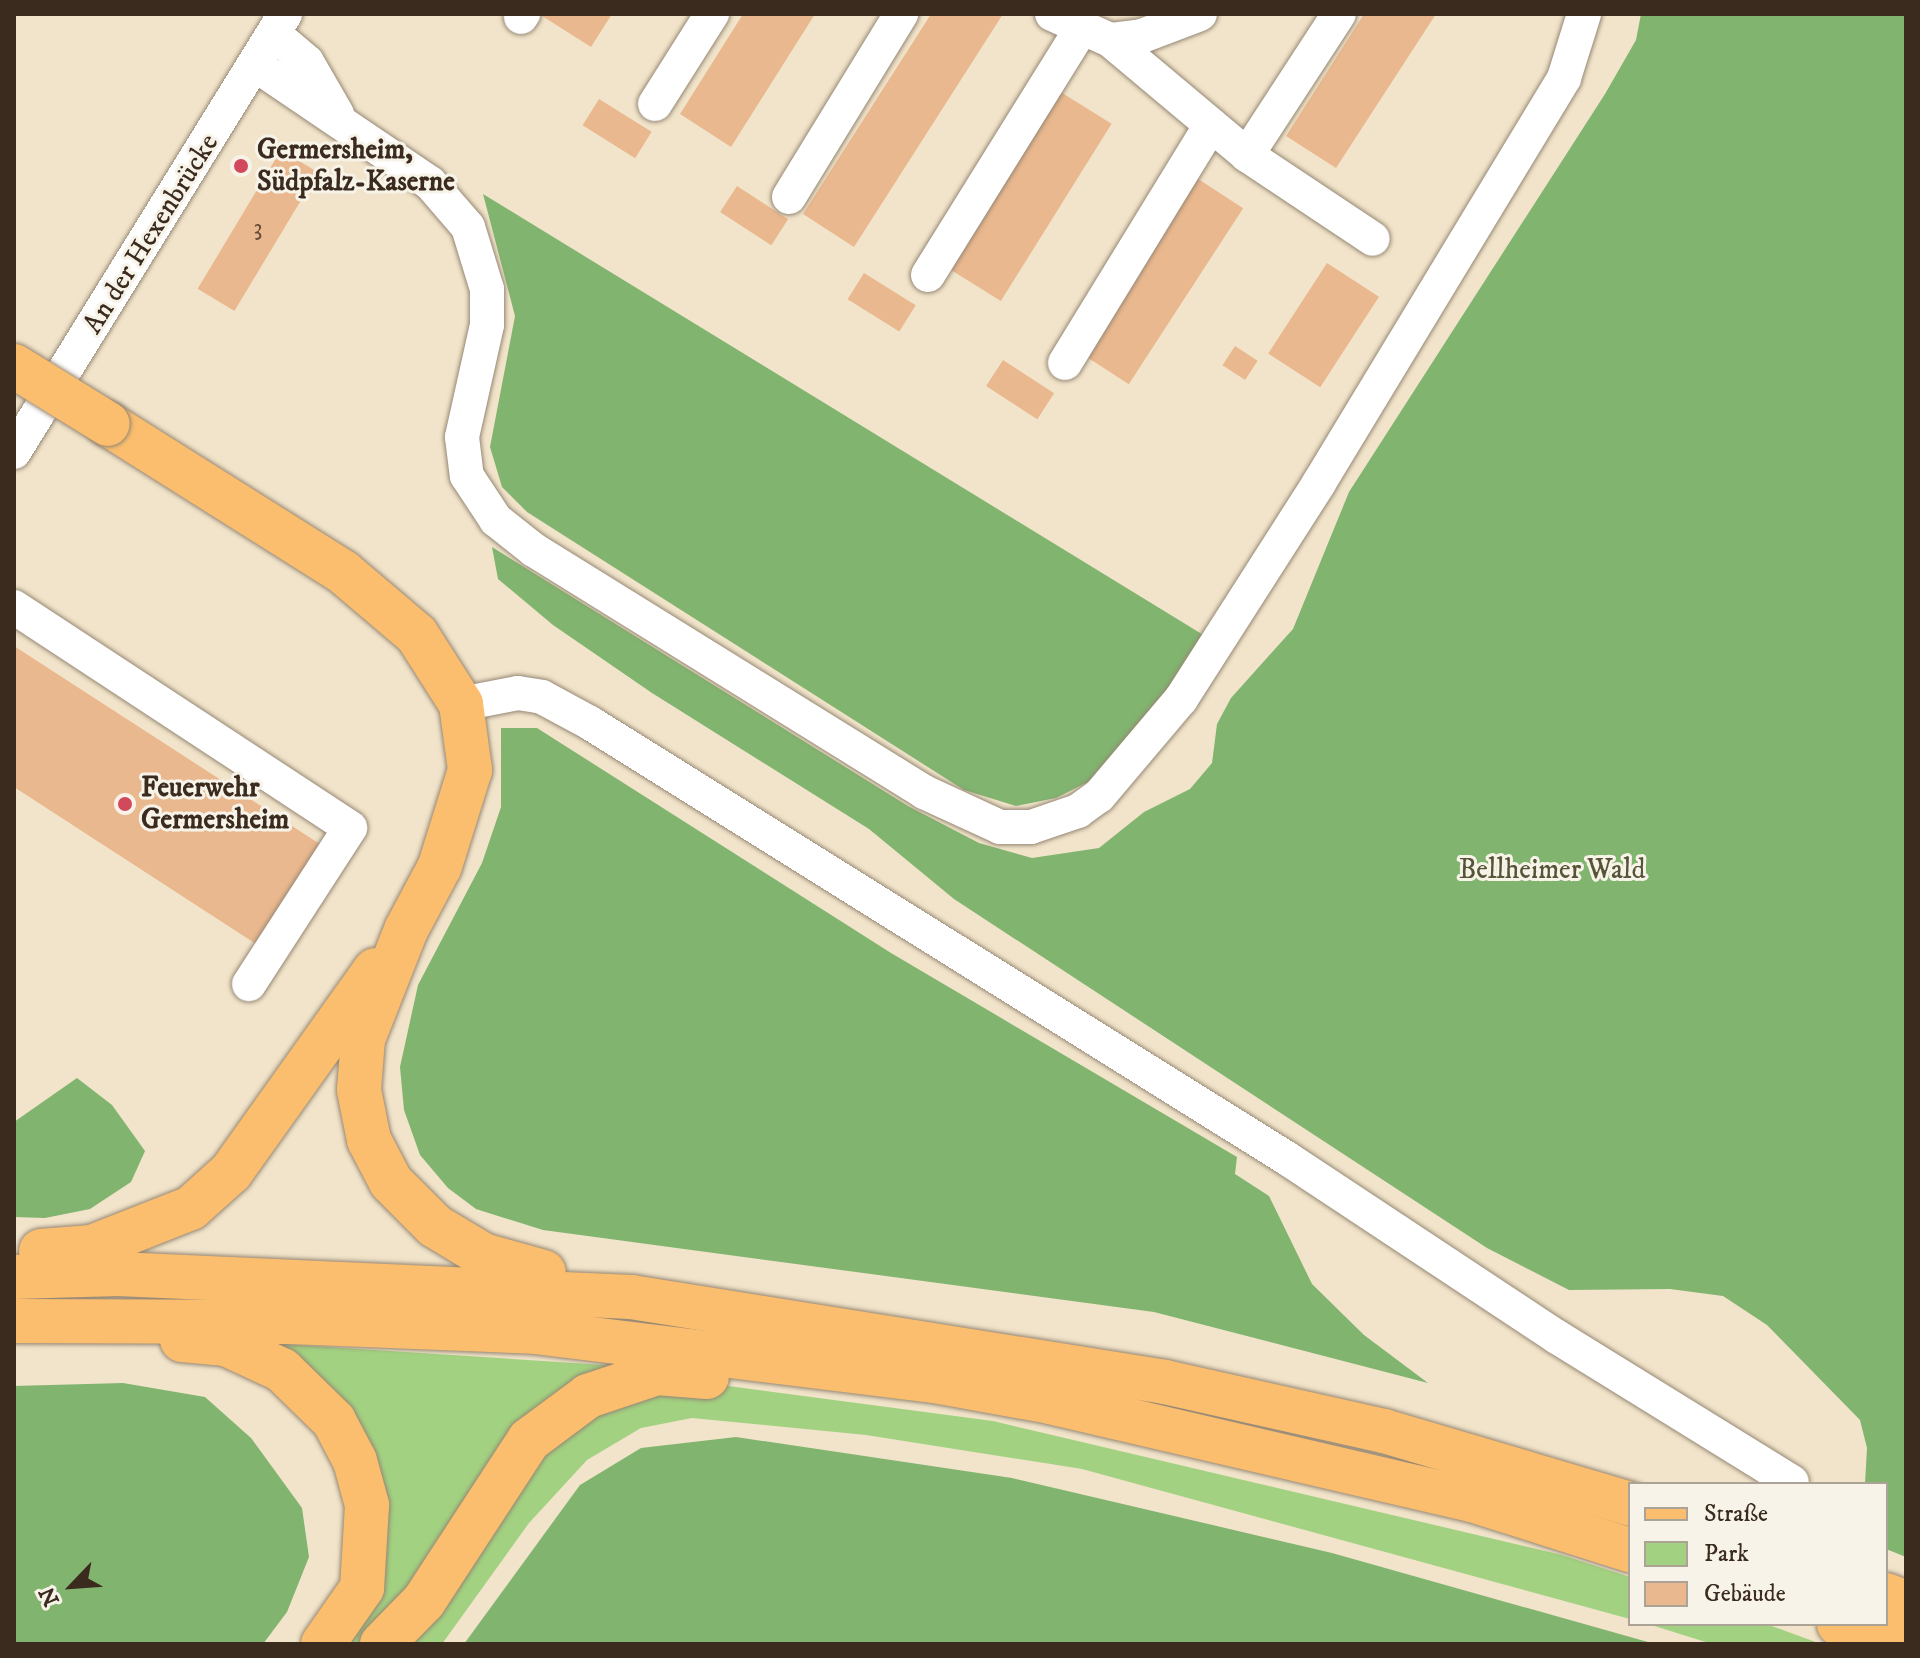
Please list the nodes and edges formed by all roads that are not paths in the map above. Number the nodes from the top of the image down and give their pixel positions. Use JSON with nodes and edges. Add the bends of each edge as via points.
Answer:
{"nodes":[{"id":1,"x":712,"y":14,"type":"edge"},
{"id":2,"x":901,"y":14,"type":"edge"},
{"id":3,"x":1200,"y":14,"type":"edge"},
{"id":4,"x":1339,"y":14,"type":"edge"},
{"id":5,"x":1584,"y":14,"type":"edge"},
{"id":6,"x":280,"y":24,"type":"edge"},
{"id":7,"x":1081,"y":28,"type":"edge"},
{"id":8,"x":257,"y":66,"type":"junction"},
{"id":9,"x":655,"y":104,"type":"dead end"},
{"id":10,"x":343,"y":124,"type":"junction"},
{"id":11,"x":1211,"y":125,"type":"junction"},
{"id":12,"x":1247,"y":155,"type":"junction"},
{"id":13,"x":789,"y":197,"type":"dead end"},
{"id":14,"x":1373,"y":239,"type":"dead end"},
{"id":15,"x":928,"y":275,"type":"dead end"},
{"id":16,"x":1065,"y":363,"type":"dead end"},
{"id":17,"x":14,"y":366,"type":"edge"},
{"id":18,"x":14,"y":452,"type":"edge"},
{"id":19,"x":14,"y":607,"type":"edge"},
{"id":20,"x":461,"y":704,"type":"junction"},
{"id":21,"x":406,"y":930,"type":"junction"},
{"id":22,"x":249,"y":984,"type":"dead end"},
{"id":23,"x":14,"y":1253,"type":"edge"},
{"id":24,"x":14,"y":1277,"type":"edge"},
{"id":25,"x":631,"y":1297,"type":"junction"},
{"id":26,"x":95,"y":1318,"type":"junction"},
{"id":27,"x":14,"y":1321,"type":"edge"},
{"id":28,"x":935,"y":1381,"type":"junction"},
{"id":29,"x":1792,"y":1482,"type":"edge"},
{"id":30,"x":1628,"y":1503,"type":"edge"},
{"id":31,"x":1628,"y":1549,"type":"edge"},
{"id":32,"x":1845,"y":1626,"type":"edge"},
{"id":33,"x":323,"y":1644,"type":"edge"},
{"id":34,"x":382,"y":1644,"type":"edge"},
{"id":35,"x":1896,"y":1644,"type":"edge"}],
"edges":[{"from":1,"to":9,"type":"street"},
{"from":2,"to":13,"type":"street"},
{"from":3,"to":7,"type":"street","via":[[1142,36]]},
{"from":4,"to":12,"type":"street"},
{"from":5,"to":10,"type":"street","via":[[1564,78],[1319,483],[1181,699],[1099,796],[1078,811],[1031,827],[1000,827],[911,784],[534,550],[496,520],[467,476],[462,437],[487,325],[481,256],[468,227],[430,183]]},
{"from":6,"to":8,"type":"street","name":"An der Hexenbrücke"},
{"from":6,"to":10,"type":"street"},
{"from":7,"to":11,"type":"street"},
{"from":7,"to":15,"type":"street"},
{"from":8,"to":10,"type":"street"},
{"from":8,"to":18,"type":"street","name":"An der Hexenbrücke"},
{"from":11,"to":12,"type":"street"},
{"from":11,"to":16,"type":"street"},
{"from":12,"to":14,"type":"street"},
{"from":17,"to":20,"type":"main road","bridge":true,"via":[[343,572],[417,635]]},
{"from":19,"to":22,"type":"street","via":[[350,828]]},
{"from":20,"to":21,"type":"main road","via":[[470,770],[440,866]]},
{"from":20,"to":29,"type":"street","via":[[518,693],[542,697],[590,723]]},
{"from":21,"to":23,"type":"main road","via":[[231,1172],[191,1208],[92,1247]]},
{"from":21,"to":25,"type":"main road","via":[[363,1039],[359,1090],[369,1140],[391,1182],[435,1226],[483,1255]]},
{"from":24,"to":25,"type":"main road","via":[[118,1274]]},
{"from":25,"to":30,"type":"main road","via":[[1165,1382],[1384,1431]]},
{"from":26,"to":27,"type":"main road"},
{"from":26,"to":28,"type":"main road","via":[[535,1332]]},
{"from":26,"to":33,"type":"main road","via":[[170,1338],[226,1344],[282,1370],[334,1421],[355,1461],[367,1505],[362,1588]]},
{"from":28,"to":31,"type":"main road","via":[[1472,1500]]},
{"from":28,"to":34,"type":"main road","via":[[916,1397],[657,1373],[588,1396],[529,1440],[424,1601]]},
{"from":32,"to":35,"type":"main road"}]}
